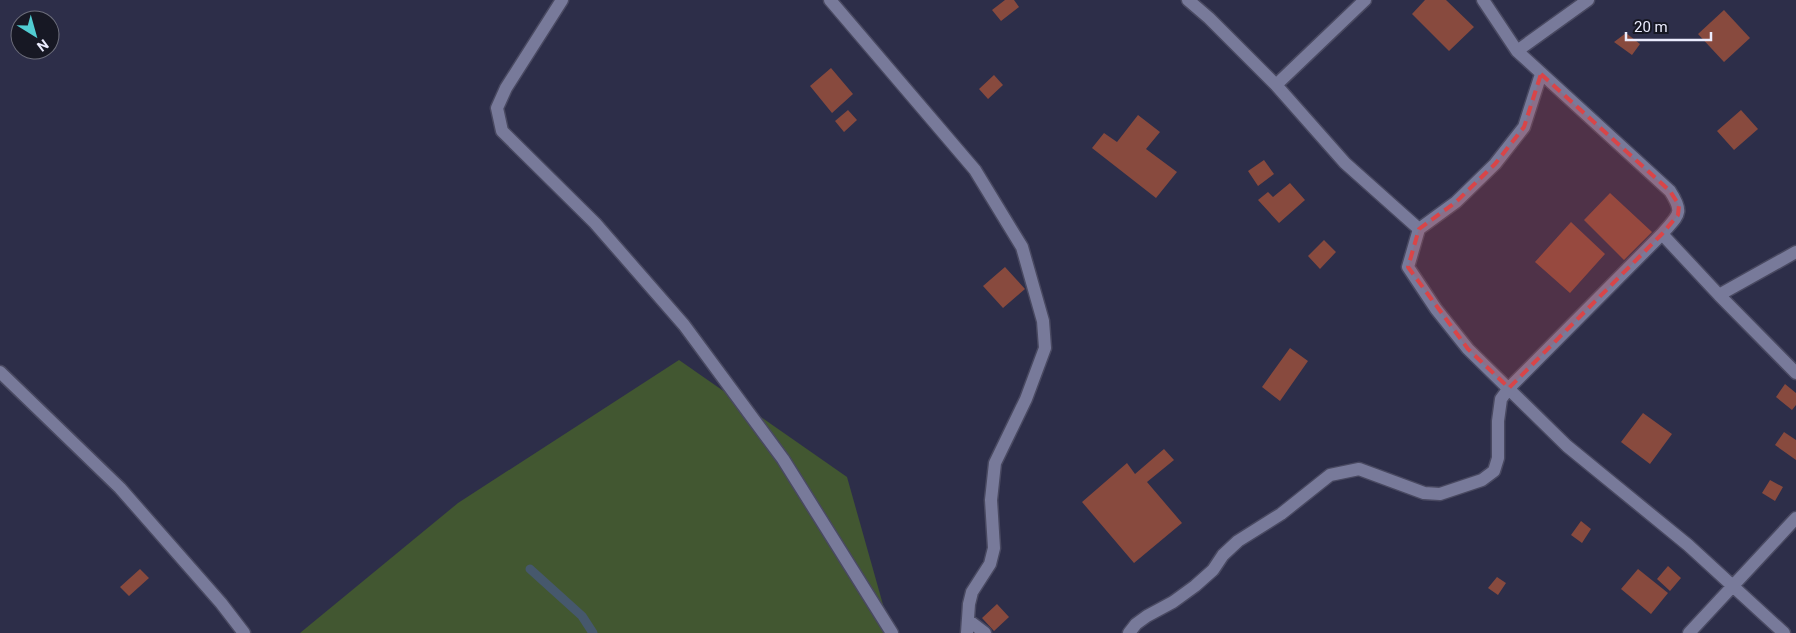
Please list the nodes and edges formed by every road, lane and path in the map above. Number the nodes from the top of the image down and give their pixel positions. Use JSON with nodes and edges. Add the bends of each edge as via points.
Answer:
{"nodes":[{"id":1,"x":562,"y":0,"type":"edge"},
{"id":2,"x":830,"y":0,"type":"edge"},
{"id":3,"x":1188,"y":0,"type":"edge"},
{"id":4,"x":1365,"y":0,"type":"edge"},
{"id":5,"x":1483,"y":0,"type":"edge"},
{"id":6,"x":1588,"y":0,"type":"edge"},
{"id":7,"x":1518,"y":51,"type":"junction"},
{"id":8,"x":1541,"y":74,"type":"junction"},
{"id":9,"x":1276,"y":85,"type":"junction"},
{"id":10,"x":1419,"y":229,"type":"junction"},
{"id":11,"x":1662,"y":234,"type":"junction"},
{"id":12,"x":1796,"y":252,"type":"edge"},
{"id":13,"x":1719,"y":295,"type":"junction"},
{"id":14,"x":0,"y":372,"type":"edge"},
{"id":15,"x":1796,"y":373,"type":"edge"},
{"id":16,"x":1509,"y":388,"type":"junction"},
{"id":17,"x":1796,"y":518,"type":"edge"},
{"id":18,"x":1732,"y":585,"type":"junction"},
{"id":19,"x":967,"y":627,"type":"edge"},
{"id":20,"x":244,"y":633,"type":"edge"},
{"id":21,"x":892,"y":633,"type":"edge"},
{"id":22,"x":985,"y":633,"type":"edge"},
{"id":23,"x":1130,"y":633,"type":"edge"},
{"id":24,"x":1688,"y":633,"type":"edge"},
{"id":25,"x":1784,"y":633,"type":"edge"}],
"edges":[{"from":1,"to":21,"type":"street","via":[[500,101],[497,108],[502,131],[595,223],[684,325],[783,460]]},
{"from":2,"to":19,"type":"street","via":[[975,170],[1022,247],[1043,321],[1045,348],[1026,399],[995,463],[991,500],[994,548],[990,564],[972,592]]},
{"from":3,"to":9,"type":"street"},
{"from":4,"to":9,"type":"street"},
{"from":5,"to":7,"type":"street"},
{"from":6,"to":7,"type":"street"},
{"from":7,"to":8,"type":"street"},
{"from":8,"to":10,"type":"street","via":[[1524,127],[1456,202]]},
{"from":8,"to":11,"type":"street","via":[[1670,191],[1679,205],[1678,215]]},
{"from":9,"to":10,"type":"street","via":[[1346,164]]},
{"from":10,"to":16,"type":"street","via":[[1408,267],[1463,342]]},
{"from":11,"to":13,"type":"street"},
{"from":11,"to":16,"type":"street"},
{"from":12,"to":13,"type":"street"},
{"from":13,"to":15,"type":"street"},
{"from":14,"to":20,"type":"street","via":[[120,488]]},
{"from":16,"to":18,"type":"street","via":[[1567,446]]},
{"from":16,"to":23,"type":"street","via":[[1501,400],[1498,458],[1494,471],[1482,480],[1440,494],[1424,493],[1359,469],[1330,475],[1281,514],[1238,541],[1195,586],[1147,616]]},
{"from":17,"to":18,"type":"street"},
{"from":18,"to":24,"type":"street"},
{"from":18,"to":25,"type":"street"},
{"from":19,"to":22,"type":"street"}]}
